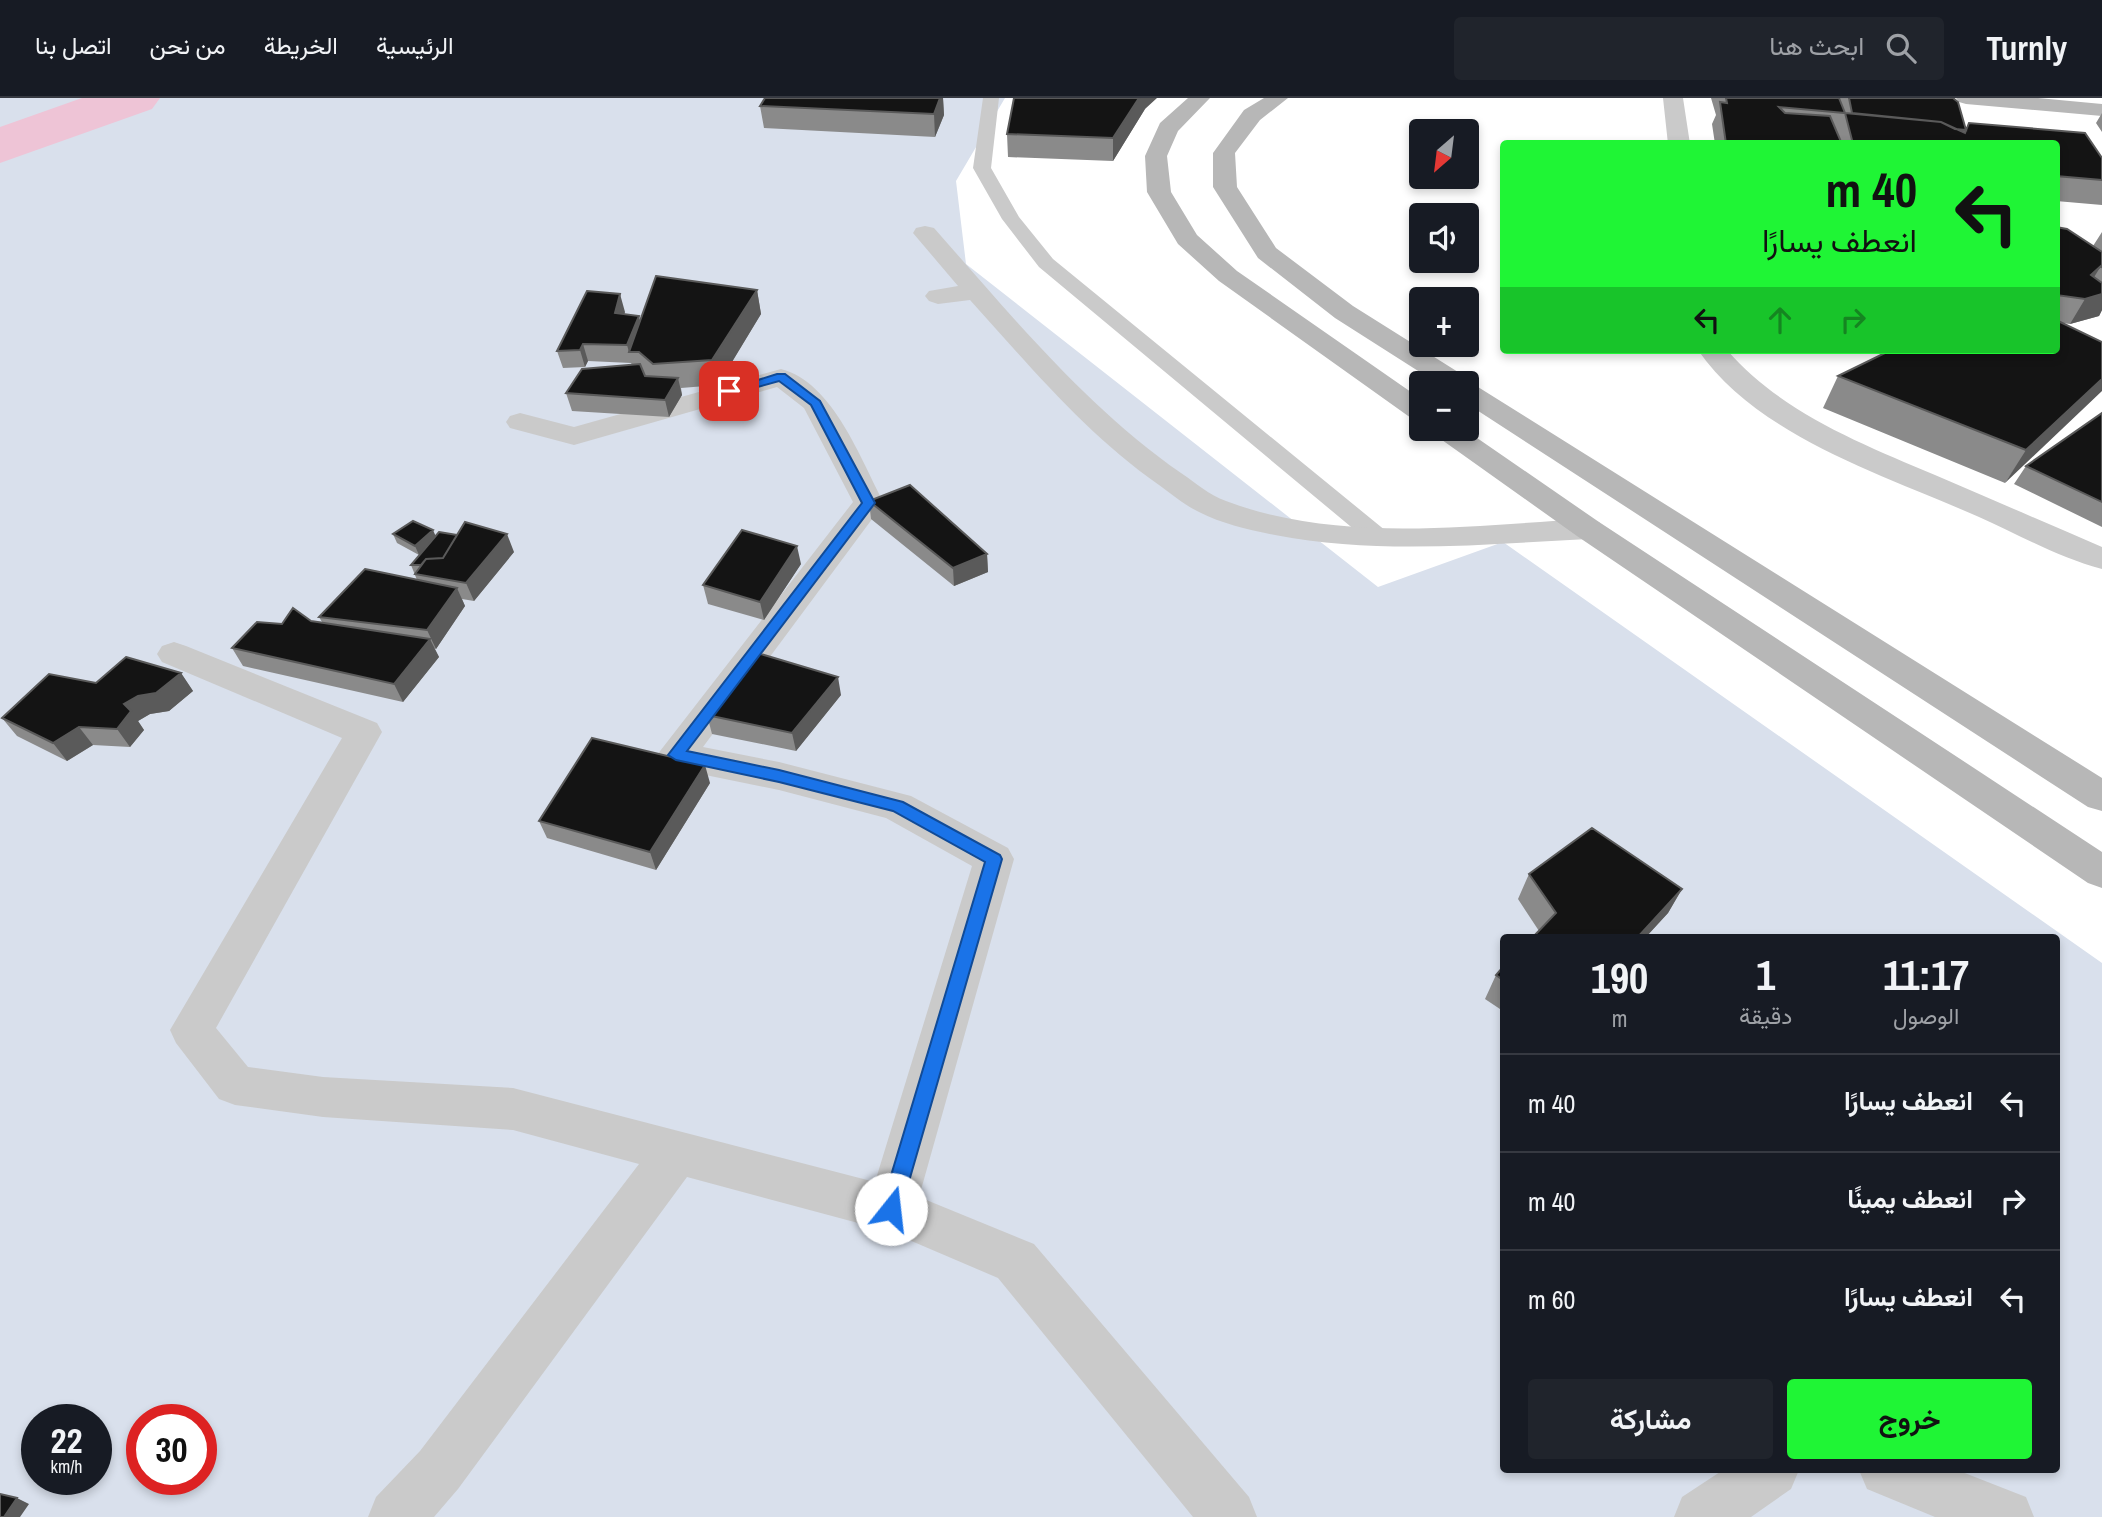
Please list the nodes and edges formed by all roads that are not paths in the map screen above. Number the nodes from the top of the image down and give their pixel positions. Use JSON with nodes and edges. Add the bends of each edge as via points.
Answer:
{"nodes":[{"id":1,"x":991,"y":98,"type":"edge"},
{"id":2,"x":1200,"y":98,"type":"edge"},
{"id":3,"x":1278,"y":98,"type":"edge"},
{"id":4,"x":1673,"y":98,"type":"edge"},
{"id":5,"x":1966,"y":98,"type":"edge"},
{"id":6,"x":2102,"y":110,"type":"edge"},
{"id":7,"x":1678,"y":140,"type":"edge"},
{"id":8,"x":925,"y":233,"type":"dead end"},
{"id":9,"x":976,"y":291,"type":"junction"},
{"id":10,"x":938,"y":296,"type":"dead end"},
{"id":11,"x":1716,"y":354,"type":"edge"},
{"id":12,"x":1437,"y":371,"type":"edge"},
{"id":13,"x":1479,"y":398,"type":"edge"},
{"id":14,"x":1409,"y":404,"type":"edge"},
{"id":15,"x":520,"y":422,"type":"dead end"},
{"id":16,"x":1462,"y":441,"type":"edge"},
{"id":17,"x":1588,"y":529,"type":"junction"},
{"id":18,"x":1377,"y":536,"type":"junction"},
{"id":19,"x":2102,"y":559,"type":"edge"},
{"id":20,"x":174,"y":654,"type":"dead end"},
{"id":21,"x":2102,"y":797,"type":"edge"},
{"id":22,"x":2102,"y":872,"type":"edge"},
{"id":23,"x":677,"y":1152,"type":"junction"},
{"id":24,"x":891,"y":1209,"type":"junction"},
{"id":25,"x":1768,"y":1473,"type":"edge"},
{"id":26,"x":1894,"y":1473,"type":"edge"},
{"id":27,"x":396,"y":1517,"type":"edge"},
{"id":28,"x":1229,"y":1517,"type":"edge"},
{"id":29,"x":1702,"y":1517,"type":"edge"},
{"id":30,"x":2006,"y":1517,"type":"edge"}],
"edges":[{"from":1,"to":18,"type":"lane","via":[[982,167],[1011,219],[1046,263]]},
{"from":2,"to":14,"type":"main road","via":[[1168,128],[1156,156],[1159,192],[1187,239],[1228,276]]},
{"from":3,"to":12,"type":"main road","via":[[1252,116],[1224,153],[1225,187],[1267,253],[1344,312]]},
{"from":4,"to":7,"type":"street"},
{"from":5,"to":6,"type":"main road"},
{"from":8,"to":9,"type":"street"},
{"from":9,"to":10,"type":"street"},
{"from":9,"to":18,"type":"street","via":[[1094,416],[1160,473],[1213,507],[1279,527]]},
{"from":11,"to":19,"type":"street","via":[[1760,397],[1819,434]]},
{"from":13,"to":21,"type":"main road"},
{"from":15,"to":24,"type":"street","via":[[574,436],[781,377],[816,404],[869,503],[676,755],[897,806],[994,859]]},
{"from":16,"to":17,"type":"main road"},
{"from":17,"to":18,"type":"street"},
{"from":17,"to":22,"type":"main road"},
{"from":20,"to":23,"type":"street","via":[[364,732],[192,1030],[235,1085],[323,1097],[513,1109]]},
{"from":23,"to":24,"type":"street"},
{"from":23,"to":27,"type":"street","via":[[439,1470]]},
{"from":24,"to":28,"type":"street","via":[[1016,1261]]},
{"from":25,"to":29,"type":"street"},
{"from":26,"to":30,"type":"street"}]}
